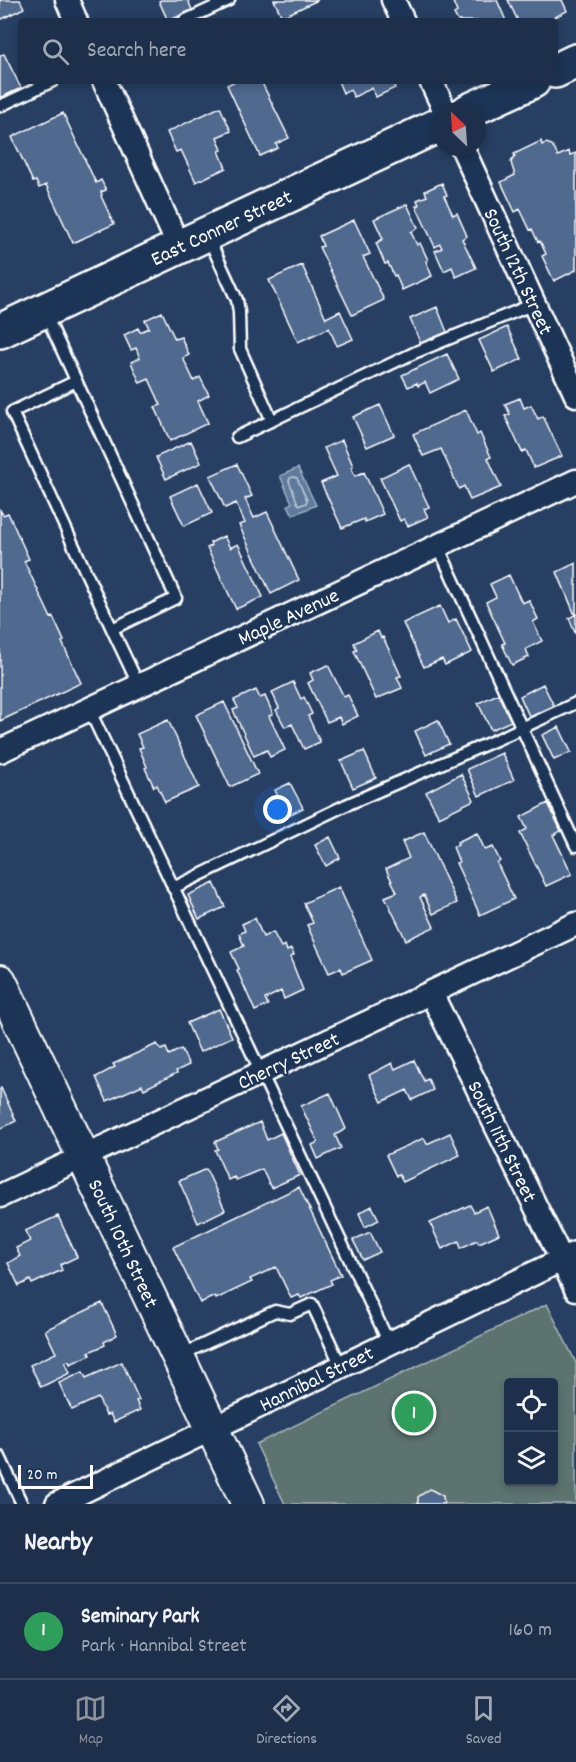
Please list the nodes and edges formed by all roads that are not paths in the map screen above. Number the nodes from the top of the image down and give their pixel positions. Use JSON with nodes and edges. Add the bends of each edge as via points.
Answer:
{"nodes":[{"id":1,"x":67,"y":0,"type":"edge"},
{"id":2,"x":229,"y":0,"type":"edge"},
{"id":3,"x":393,"y":0,"type":"edge"},
{"id":4,"x":75,"y":18,"type":"edge"},
{"id":5,"x":190,"y":18,"type":"edge"},
{"id":6,"x":402,"y":18,"type":"edge"},
{"id":7,"x":576,"y":61,"type":"edge"},
{"id":8,"x":558,"y":70,"type":"edge"},
{"id":9,"x":47,"y":84,"type":"edge"},
{"id":10,"x":106,"y":84,"type":"edge"},
{"id":11,"x":432,"y":84,"type":"edge"},
{"id":12,"x":526,"y":84,"type":"edge"},
{"id":13,"x":441,"y":102,"type":"edge"},
{"id":14,"x":486,"y":103,"type":"edge"},
{"id":15,"x":0,"y":106,"type":"edge"},
{"id":16,"x":432,"y":128,"type":"edge"},
{"id":17,"x":466,"y":156,"type":"edge"},
{"id":18,"x":193,"y":240,"type":"junction"},
{"id":19,"x":534,"y":304,"type":"junction"},
{"id":20,"x":44,"y":310,"type":"junction"},
{"id":21,"x":0,"y":331,"type":"edge"},
{"id":22,"x":76,"y":381,"type":"junction"},
{"id":23,"x":574,"y":387,"type":"edge"},
{"id":24,"x":272,"y":421,"type":"junction"},
{"id":25,"x":237,"y":437,"type":"dead end"},
{"id":26,"x":576,"y":481,"type":"edge"},
{"id":27,"x":438,"y":546,"type":"junction"},
{"id":28,"x":112,"y":629,"type":"junction"},
{"id":29,"x":139,"y":686,"type":"junction"},
{"id":30,"x":576,"y":703,"type":"edge"},
{"id":31,"x":90,"y":709,"type":"junction"},
{"id":32,"x":522,"y":728,"type":"junction"},
{"id":33,"x":0,"y":751,"type":"edge"},
{"id":34,"x":576,"y":846,"type":"edge"},
{"id":35,"x":173,"y":888,"type":"junction"},
{"id":36,"x":576,"y":924,"type":"edge"},
{"id":37,"x":0,"y":981,"type":"edge"},
{"id":38,"x":431,"y":993,"type":"junction"},
{"id":39,"x":261,"y":1073,"type":"junction"},
{"id":40,"x":83,"y":1157,"type":"junction"},
{"id":41,"x":0,"y":1196,"type":"edge"},
{"id":42,"x":569,"y":1256,"type":"edge"},
{"id":43,"x":576,"y":1289,"type":"edge"},
{"id":44,"x":389,"y":1343,"type":"junction"},
{"id":45,"x":178,"y":1356,"type":"junction"},
{"id":46,"x":341,"y":1366,"type":"junction"},
{"id":47,"x":212,"y":1429,"type":"junction"},
{"id":48,"x":0,"y":1457,"type":"edge"},
{"id":49,"x":22,"y":1504,"type":"edge"},
{"id":50,"x":57,"y":1504,"type":"edge"},
{"id":51,"x":248,"y":1504,"type":"edge"}],
"edges":[{"from":1,"to":4,"type":"street"},
{"from":2,"to":5,"type":"lane"},
{"from":3,"to":6,"type":"street"},
{"from":7,"to":8,"type":"main road"},
{"from":9,"to":15,"type":"lane"},
{"from":10,"to":18,"type":"street"},
{"from":11,"to":13,"type":"street"},
{"from":12,"to":14,"type":"main road"},
{"from":16,"to":18,"type":"main road","name":"East Conner Street"},
{"from":17,"to":19,"type":"street","name":"South 12th Street"},
{"from":18,"to":20,"type":"main road","name":"East Conner Street"},
{"from":18,"to":24,"type":"lane","via":[[237,300],[240,349]]},
{"from":19,"to":23,"type":"street","name":"South 12th Street"},
{"from":19,"to":24,"type":"lane","via":[[416,352]]},
{"from":20,"to":21,"type":"main road","name":"East Conner Street"},
{"from":20,"to":22,"type":"lane"},
{"from":22,"to":28,"type":"lane","via":[[176,598]]},
{"from":22,"to":28,"type":"lane","via":[[12,412]]},
{"from":24,"to":25,"type":"lane"},
{"from":26,"to":27,"type":"street","name":"Maple Avenue"},
{"from":27,"to":29,"type":"street","name":"Maple Avenue"},
{"from":27,"to":32,"type":"lane"},
{"from":28,"to":29,"type":"lane"},
{"from":29,"to":31,"type":"street","name":"Maple Avenue"},
{"from":30,"to":32,"type":"lane"},
{"from":31,"to":33,"type":"street","name":"Maple Avenue"},
{"from":31,"to":35,"type":"lane"},
{"from":32,"to":34,"type":"lane"},
{"from":32,"to":35,"type":"lane","via":[[346,805]]},
{"from":35,"to":39,"type":"lane"},
{"from":36,"to":38,"type":"street","name":"Cherry Street"},
{"from":37,"to":40,"type":"main road","name":"South 10th Street"},
{"from":38,"to":39,"type":"street","name":"Cherry Street"},
{"from":38,"to":42,"type":"street","name":"South 11th Street"},
{"from":39,"to":40,"type":"street","name":"Cherry Street"},
{"from":39,"to":44,"type":"lane"},
{"from":40,"to":41,"type":"street","name":"Cherry Street"},
{"from":40,"to":45,"type":"main road","name":"South 10th Street"},
{"from":42,"to":43,"type":"street","name":"South 11th Street"},
{"from":42,"to":44,"type":"street","name":"Hannibal Street"},
{"from":44,"to":46,"type":"street","name":"Hannibal Street"},
{"from":45,"to":46,"type":"lane","via":[[275,1311],[290,1314],[312,1304]]},
{"from":45,"to":47,"type":"main road","name":"South 10th Street"},
{"from":46,"to":47,"type":"street","name":"Hannibal Street"},
{"from":47,"to":50,"type":"street","name":"Hannibal Street"},
{"from":47,"to":51,"type":"main road","name":"South 10th Street"},
{"from":48,"to":49,"type":"lane"}]}
